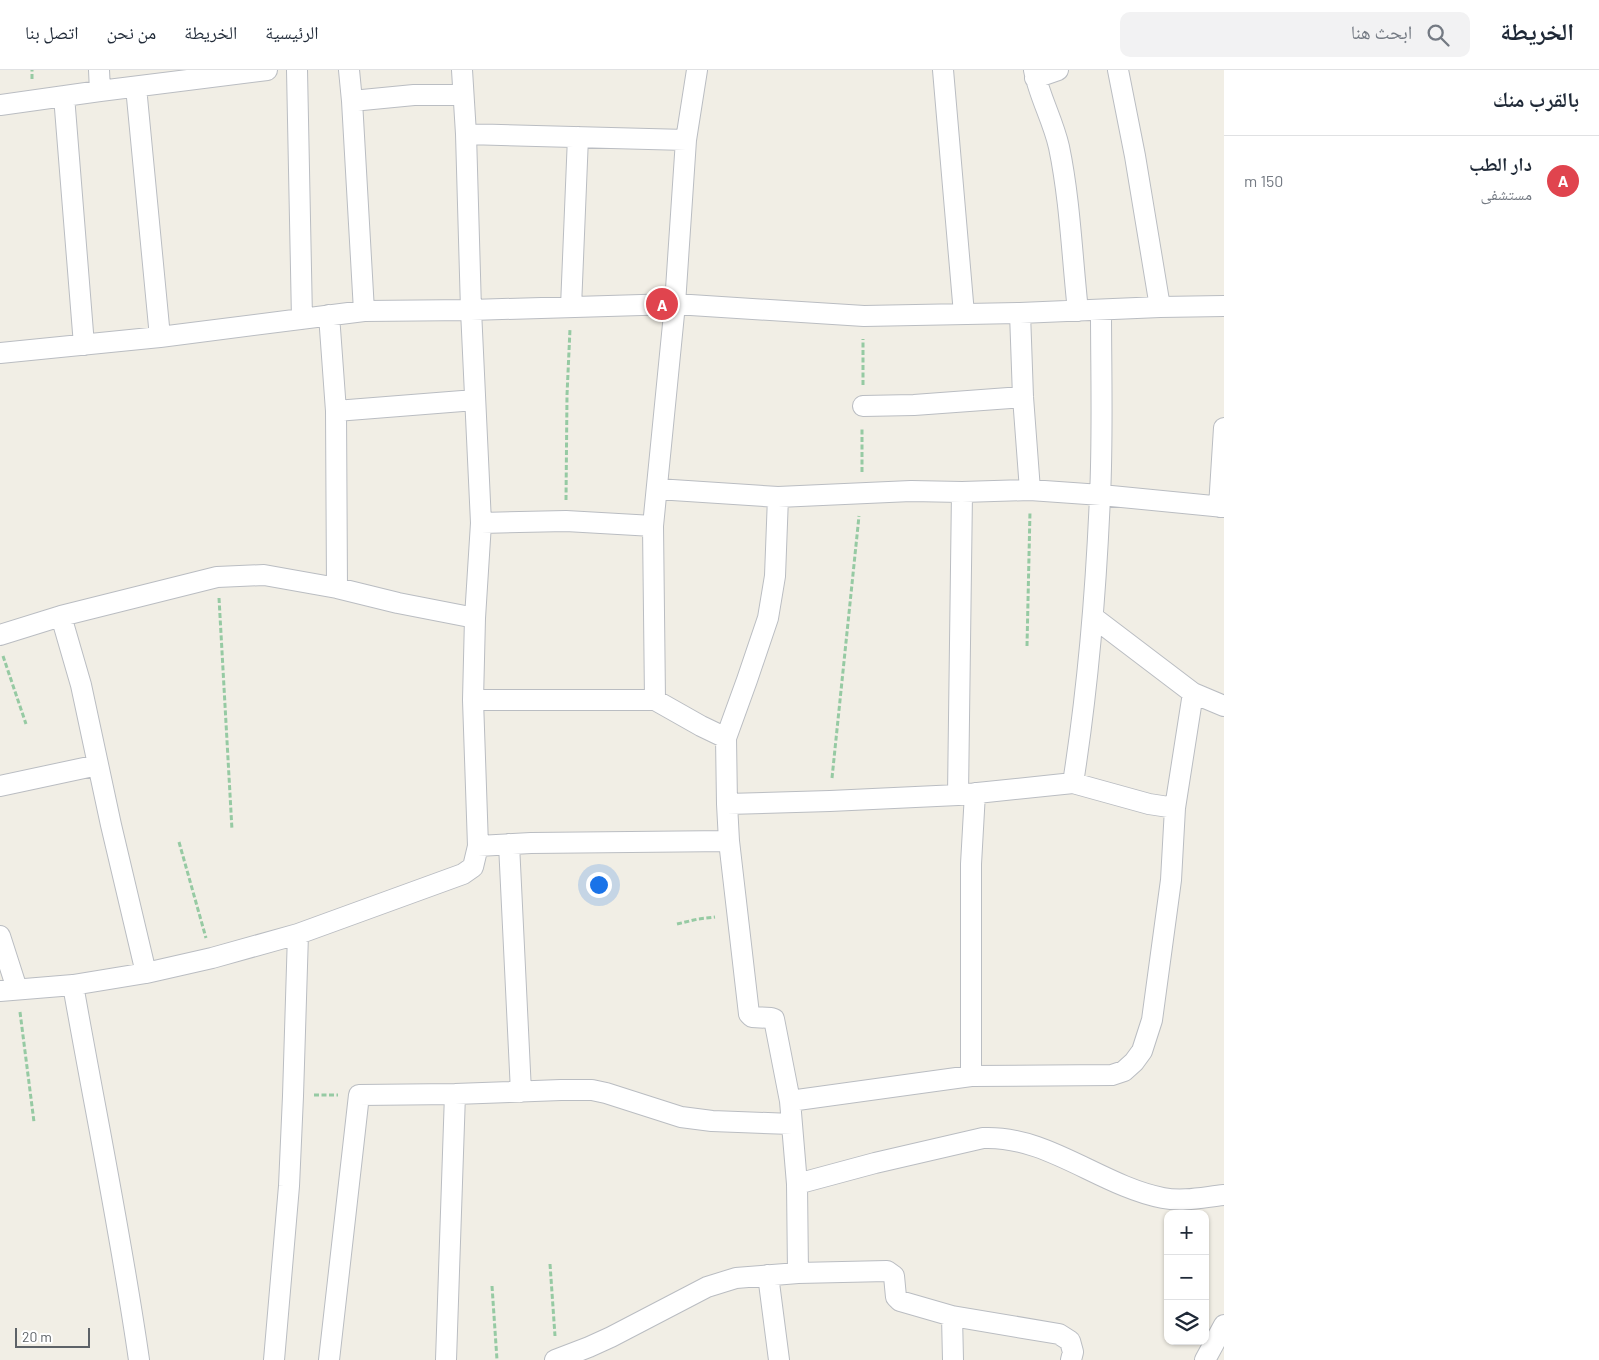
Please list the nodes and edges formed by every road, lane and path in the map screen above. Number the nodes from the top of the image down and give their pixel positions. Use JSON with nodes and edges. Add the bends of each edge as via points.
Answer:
{"nodes":[{"id":1,"x":99,"y":70,"type":"edge"},
{"id":2,"x":267,"y":70,"type":"edge"},
{"id":3,"x":297,"y":70,"type":"edge"},
{"id":4,"x":348,"y":70,"type":"edge"},
{"id":5,"x":462,"y":70,"type":"edge"},
{"id":6,"x":697,"y":70,"type":"edge"},
{"id":7,"x":943,"y":70,"type":"edge"},
{"id":8,"x":1058,"y":70,"type":"edge"},
{"id":9,"x":1118,"y":70,"type":"edge"},
{"id":10,"x":1034,"y":74,"type":"edge"},
{"id":11,"x":136,"y":87,"type":"junction"},
{"id":12,"x":100,"y":90,"type":"junction"},
{"id":13,"x":463,"y":95,"type":"junction"},
{"id":14,"x":64,"y":96,"type":"junction"},
{"id":15,"x":352,"y":101,"type":"junction"},
{"id":16,"x":0,"y":105,"type":"edge"},
{"id":17,"x":466,"y":134,"type":"junction"},
{"id":18,"x":578,"y":137,"type":"junction"},
{"id":19,"x":686,"y":140,"type":"junction"},
{"id":20,"x":675,"y":304,"type":"junction"},
{"id":21,"x":1224,"y":306,"type":"edge"},
{"id":22,"x":571,"y":307,"type":"junction"},
{"id":23,"x":1160,"y":307,"type":"junction"},
{"id":24,"x":471,"y":310,"type":"junction"},
{"id":25,"x":1078,"y":310,"type":"junction"},
{"id":26,"x":1101,"y":310,"type":"junction"},
{"id":27,"x":364,"y":312,"type":"junction"},
{"id":28,"x":1020,"y":313,"type":"junction"},
{"id":29,"x":964,"y":314,"type":"junction"},
{"id":30,"x":330,"y":316,"type":"junction"},
{"id":31,"x":864,"y":316,"type":"junction"},
{"id":32,"x":302,"y":319,"type":"junction"},
{"id":33,"x":160,"y":337,"type":"junction"},
{"id":34,"x":84,"y":345,"type":"junction"},
{"id":35,"x":0,"y":354,"type":"edge"},
{"id":36,"x":1023,"y":397,"type":"junction"},
{"id":37,"x":475,"y":400,"type":"junction"},
{"id":38,"x":863,"y":406,"type":"junction"},
{"id":39,"x":336,"y":411,"type":"junction"},
{"id":40,"x":1224,"y":428,"type":"edge"},
{"id":41,"x":657,"y":489,"type":"junction"},
{"id":42,"x":1030,"y":490,"type":"junction"},
{"id":43,"x":962,"y":492,"type":"junction"},
{"id":44,"x":862,"y":494,"type":"junction"},
{"id":45,"x":1100,"y":495,"type":"junction"},
{"id":46,"x":778,"y":497,"type":"junction"},
{"id":47,"x":1221,"y":507,"type":"edge"},
{"id":48,"x":566,"y":521,"type":"junction"},
{"id":49,"x":481,"y":523,"type":"junction"},
{"id":50,"x":653,"y":526,"type":"junction"},
{"id":51,"x":217,"y":577,"type":"junction"},
{"id":52,"x":337,"y":588,"type":"junction"},
{"id":53,"x":61,"y":616,"type":"junction"},
{"id":54,"x":1093,"y":617,"type":"junction"},
{"id":55,"x":475,"y":618,"type":"junction"},
{"id":56,"x":0,"y":635,"type":"edge"},
{"id":57,"x":1027,"y":646,"type":"dead end"},
{"id":58,"x":3,"y":655,"type":"dead end"},
{"id":59,"x":1193,"y":693,"type":"junction"},
{"id":60,"x":473,"y":700,"type":"junction"},
{"id":61,"x":655,"y":700,"type":"junction"},
{"id":62,"x":1224,"y":706,"type":"edge"},
{"id":63,"x":26,"y":724,"type":"dead end"},
{"id":64,"x":726,"y":738,"type":"junction"},
{"id":65,"x":98,"y":765,"type":"junction"},
{"id":66,"x":1073,"y":783,"type":"junction"},
{"id":67,"x":0,"y":786,"type":"edge"},
{"id":68,"x":967,"y":794,"type":"junction"},
{"id":69,"x":830,"y":801,"type":"junction"},
{"id":70,"x":727,"y":804,"type":"junction"},
{"id":71,"x":1176,"y":808,"type":"junction"},
{"id":72,"x":232,"y":830,"type":"dead end"},
{"id":73,"x":730,"y":841,"type":"junction"},
{"id":74,"x":179,"y":842,"type":"dead end"},
{"id":75,"x":509,"y":844,"type":"junction"},
{"id":76,"x":478,"y":846,"type":"junction"},
{"id":77,"x":738,"y":914,"type":"junction"},
{"id":78,"x":677,"y":924,"type":"dead end"},
{"id":79,"x":298,"y":934,"type":"junction"},
{"id":80,"x":0,"y":936,"type":"edge"},
{"id":81,"x":212,"y":958,"type":"junction"},
{"id":82,"x":146,"y":974,"type":"junction"},
{"id":83,"x":73,"y":985,"type":"junction"},
{"id":84,"x":9,"y":990,"type":"edge"},
{"id":85,"x":971,"y":1076,"type":"junction"},
{"id":86,"x":521,"y":1092,"type":"junction"},
{"id":87,"x":455,"y":1094,"type":"junction"},
{"id":88,"x":359,"y":1095,"type":"junction"},
{"id":89,"x":293,"y":1096,"type":"junction"},
{"id":90,"x":790,"y":1101,"type":"junction"},
{"id":91,"x":34,"y":1122,"type":"dead end"},
{"id":92,"x":792,"y":1124,"type":"junction"},
{"id":93,"x":797,"y":1184,"type":"junction"},
{"id":94,"x":1224,"y":1195,"type":"edge"},
{"id":95,"x":550,"y":1264,"type":"dead end"},
{"id":96,"x":798,"y":1273,"type":"junction"},
{"id":97,"x":768,"y":1275,"type":"junction"},
{"id":98,"x":492,"y":1286,"type":"dead end"},
{"id":99,"x":952,"y":1316,"type":"junction"},
{"id":100,"x":1224,"y":1325,"type":"edge"},
{"id":101,"x":139,"y":1360,"type":"edge"},
{"id":102,"x":274,"y":1360,"type":"edge"},
{"id":103,"x":329,"y":1360,"type":"edge"},
{"id":104,"x":446,"y":1360,"type":"edge"},
{"id":105,"x":497,"y":1360,"type":"edge"},
{"id":106,"x":556,"y":1360,"type":"edge"},
{"id":107,"x":779,"y":1360,"type":"edge"},
{"id":108,"x":953,"y":1360,"type":"edge"},
{"id":109,"x":1071,"y":1360,"type":"edge"},
{"id":110,"x":1206,"y":1360,"type":"edge"}],
"edges":[{"from":1,"to":12,"type":"street"},
{"from":2,"to":11,"type":"street"},
{"from":3,"to":32,"type":"street"},
{"from":4,"to":15,"type":"street"},
{"from":5,"to":13,"type":"street"},
{"from":6,"to":19,"type":"street"},
{"from":7,"to":29,"type":"street"},
{"from":8,"to":10,"type":"street"},
{"from":9,"to":23,"type":"street"},
{"from":10,"to":25,"type":"street","via":[[1058,146]]},
{"from":11,"to":12,"type":"street"},
{"from":11,"to":33,"type":"street"},
{"from":12,"to":14,"type":"street"},
{"from":13,"to":15,"type":"street","via":[[414,95]]},
{"from":13,"to":17,"type":"street"},
{"from":14,"to":16,"type":"street"},
{"from":14,"to":34,"type":"street"},
{"from":15,"to":27,"type":"street"},
{"from":17,"to":18,"type":"street"},
{"from":17,"to":24,"type":"street"},
{"from":18,"to":19,"type":"street"},
{"from":18,"to":22,"type":"street"},
{"from":19,"to":20,"type":"street"},
{"from":20,"to":22,"type":"street"},
{"from":20,"to":31,"type":"street"},
{"from":20,"to":41,"type":"street"},
{"from":21,"to":23,"type":"street"},
{"from":22,"to":24,"type":"street"},
{"from":22,"to":48,"type":"path"},
{"from":23,"to":26,"type":"street"},
{"from":24,"to":27,"type":"street"},
{"from":24,"to":37,"type":"street"},
{"from":25,"to":26,"type":"street"},
{"from":25,"to":28,"type":"street"},
{"from":26,"to":45,"type":"street"},
{"from":27,"to":30,"type":"street"},
{"from":28,"to":29,"type":"street"},
{"from":28,"to":36,"type":"street"},
{"from":29,"to":31,"type":"street"},
{"from":30,"to":32,"type":"street"},
{"from":30,"to":39,"type":"street"},
{"from":31,"to":38,"type":"path"},
{"from":32,"to":33,"type":"street"},
{"from":33,"to":34,"type":"street"},
{"from":34,"to":35,"type":"street"},
{"from":36,"to":38,"type":"street"},
{"from":36,"to":42,"type":"street"},
{"from":37,"to":39,"type":"street"},
{"from":37,"to":49,"type":"street"},
{"from":38,"to":44,"type":"path"},
{"from":39,"to":52,"type":"street"},
{"from":40,"to":47,"type":"street"},
{"from":41,"to":46,"type":"street"},
{"from":41,"to":50,"type":"street"},
{"from":42,"to":43,"type":"street"},
{"from":42,"to":45,"type":"street"},
{"from":42,"to":57,"type":"path"},
{"from":43,"to":44,"type":"street"},
{"from":43,"to":68,"type":"street"},
{"from":44,"to":46,"type":"street"},
{"from":44,"to":69,"type":"path"},
{"from":45,"to":47,"type":"street"},
{"from":45,"to":54,"type":"street"},
{"from":46,"to":64,"type":"street","via":[[775,576],[768,618]]},
{"from":48,"to":49,"type":"street"},
{"from":48,"to":50,"type":"street"},
{"from":49,"to":55,"type":"street"},
{"from":50,"to":61,"type":"street"},
{"from":51,"to":52,"type":"street","via":[[264,575]]},
{"from":51,"to":53,"type":"street"},
{"from":51,"to":72,"type":"path"},
{"from":52,"to":55,"type":"street"},
{"from":53,"to":56,"type":"street"},
{"from":53,"to":65,"type":"street","via":[[81,685]]},
{"from":54,"to":59,"type":"street"},
{"from":54,"to":66,"type":"street","via":[[1083,721]]},
{"from":55,"to":60,"type":"street"},
{"from":58,"to":63,"type":"path"},
{"from":59,"to":62,"type":"street"},
{"from":59,"to":71,"type":"street"},
{"from":60,"to":61,"type":"street"},
{"from":60,"to":76,"type":"street"},
{"from":61,"to":64,"type":"street"},
{"from":64,"to":70,"type":"street"},
{"from":65,"to":67,"type":"street"},
{"from":65,"to":82,"type":"street"},
{"from":66,"to":68,"type":"street"},
{"from":66,"to":71,"type":"street"},
{"from":68,"to":69,"type":"street"},
{"from":68,"to":85,"type":"street","via":[[972,864]]},
{"from":69,"to":70,"type":"street"},
{"from":70,"to":73,"type":"street"},
{"from":71,"to":85,"type":"street","via":[[1171,880],[1152,1020],[1142,1051],[1134,1062],[1124,1071],[1112,1075]]},
{"from":73,"to":75,"type":"street"},
{"from":73,"to":77,"type":"street"},
{"from":74,"to":81,"type":"path"},
{"from":75,"to":76,"type":"street"},
{"from":75,"to":86,"type":"street"},
{"from":76,"to":79,"type":"street","via":[[473,866],[463,874]]},
{"from":77,"to":78,"type":"path","via":[[698,918]]},
{"from":77,"to":90,"type":"street","via":[[750,1014],[755,1018],[773,1018]]},
{"from":79,"to":81,"type":"street"},
{"from":79,"to":89,"type":"street"},
{"from":80,"to":84,"type":"street"},
{"from":81,"to":82,"type":"street"},
{"from":82,"to":83,"type":"street"},
{"from":83,"to":84,"type":"street"},
{"from":83,"to":101,"type":"street"},
{"from":84,"to":91,"type":"path"},
{"from":85,"to":90,"type":"street"},
{"from":86,"to":87,"type":"street"},
{"from":86,"to":92,"type":"street","via":[[592,1090],[681,1117]]},
{"from":87,"to":88,"type":"street"},
{"from":87,"to":104,"type":"street"},
{"from":88,"to":89,"type":"path"},
{"from":88,"to":103,"type":"street"},
{"from":89,"to":102,"type":"street"},
{"from":90,"to":92,"type":"street"},
{"from":92,"to":93,"type":"street"},
{"from":93,"to":94,"type":"street","via":[[901,1156],[994,1138],[1040,1148],[1148,1195],[1179,1200]]},
{"from":93,"to":96,"type":"street"},
{"from":95,"to":106,"type":"path"},
{"from":96,"to":97,"type":"street"},
{"from":96,"to":99,"type":"street","via":[[890,1272],[900,1301]]},
{"from":97,"to":106,"type":"street","via":[[736,1278],[707,1287],[611,1337]]},
{"from":97,"to":107,"type":"street"},
{"from":98,"to":105,"type":"path"},
{"from":99,"to":108,"type":"street"},
{"from":99,"to":109,"type":"street","via":[[1059,1334],[1070,1341]]},
{"from":100,"to":110,"type":"street"}]}
